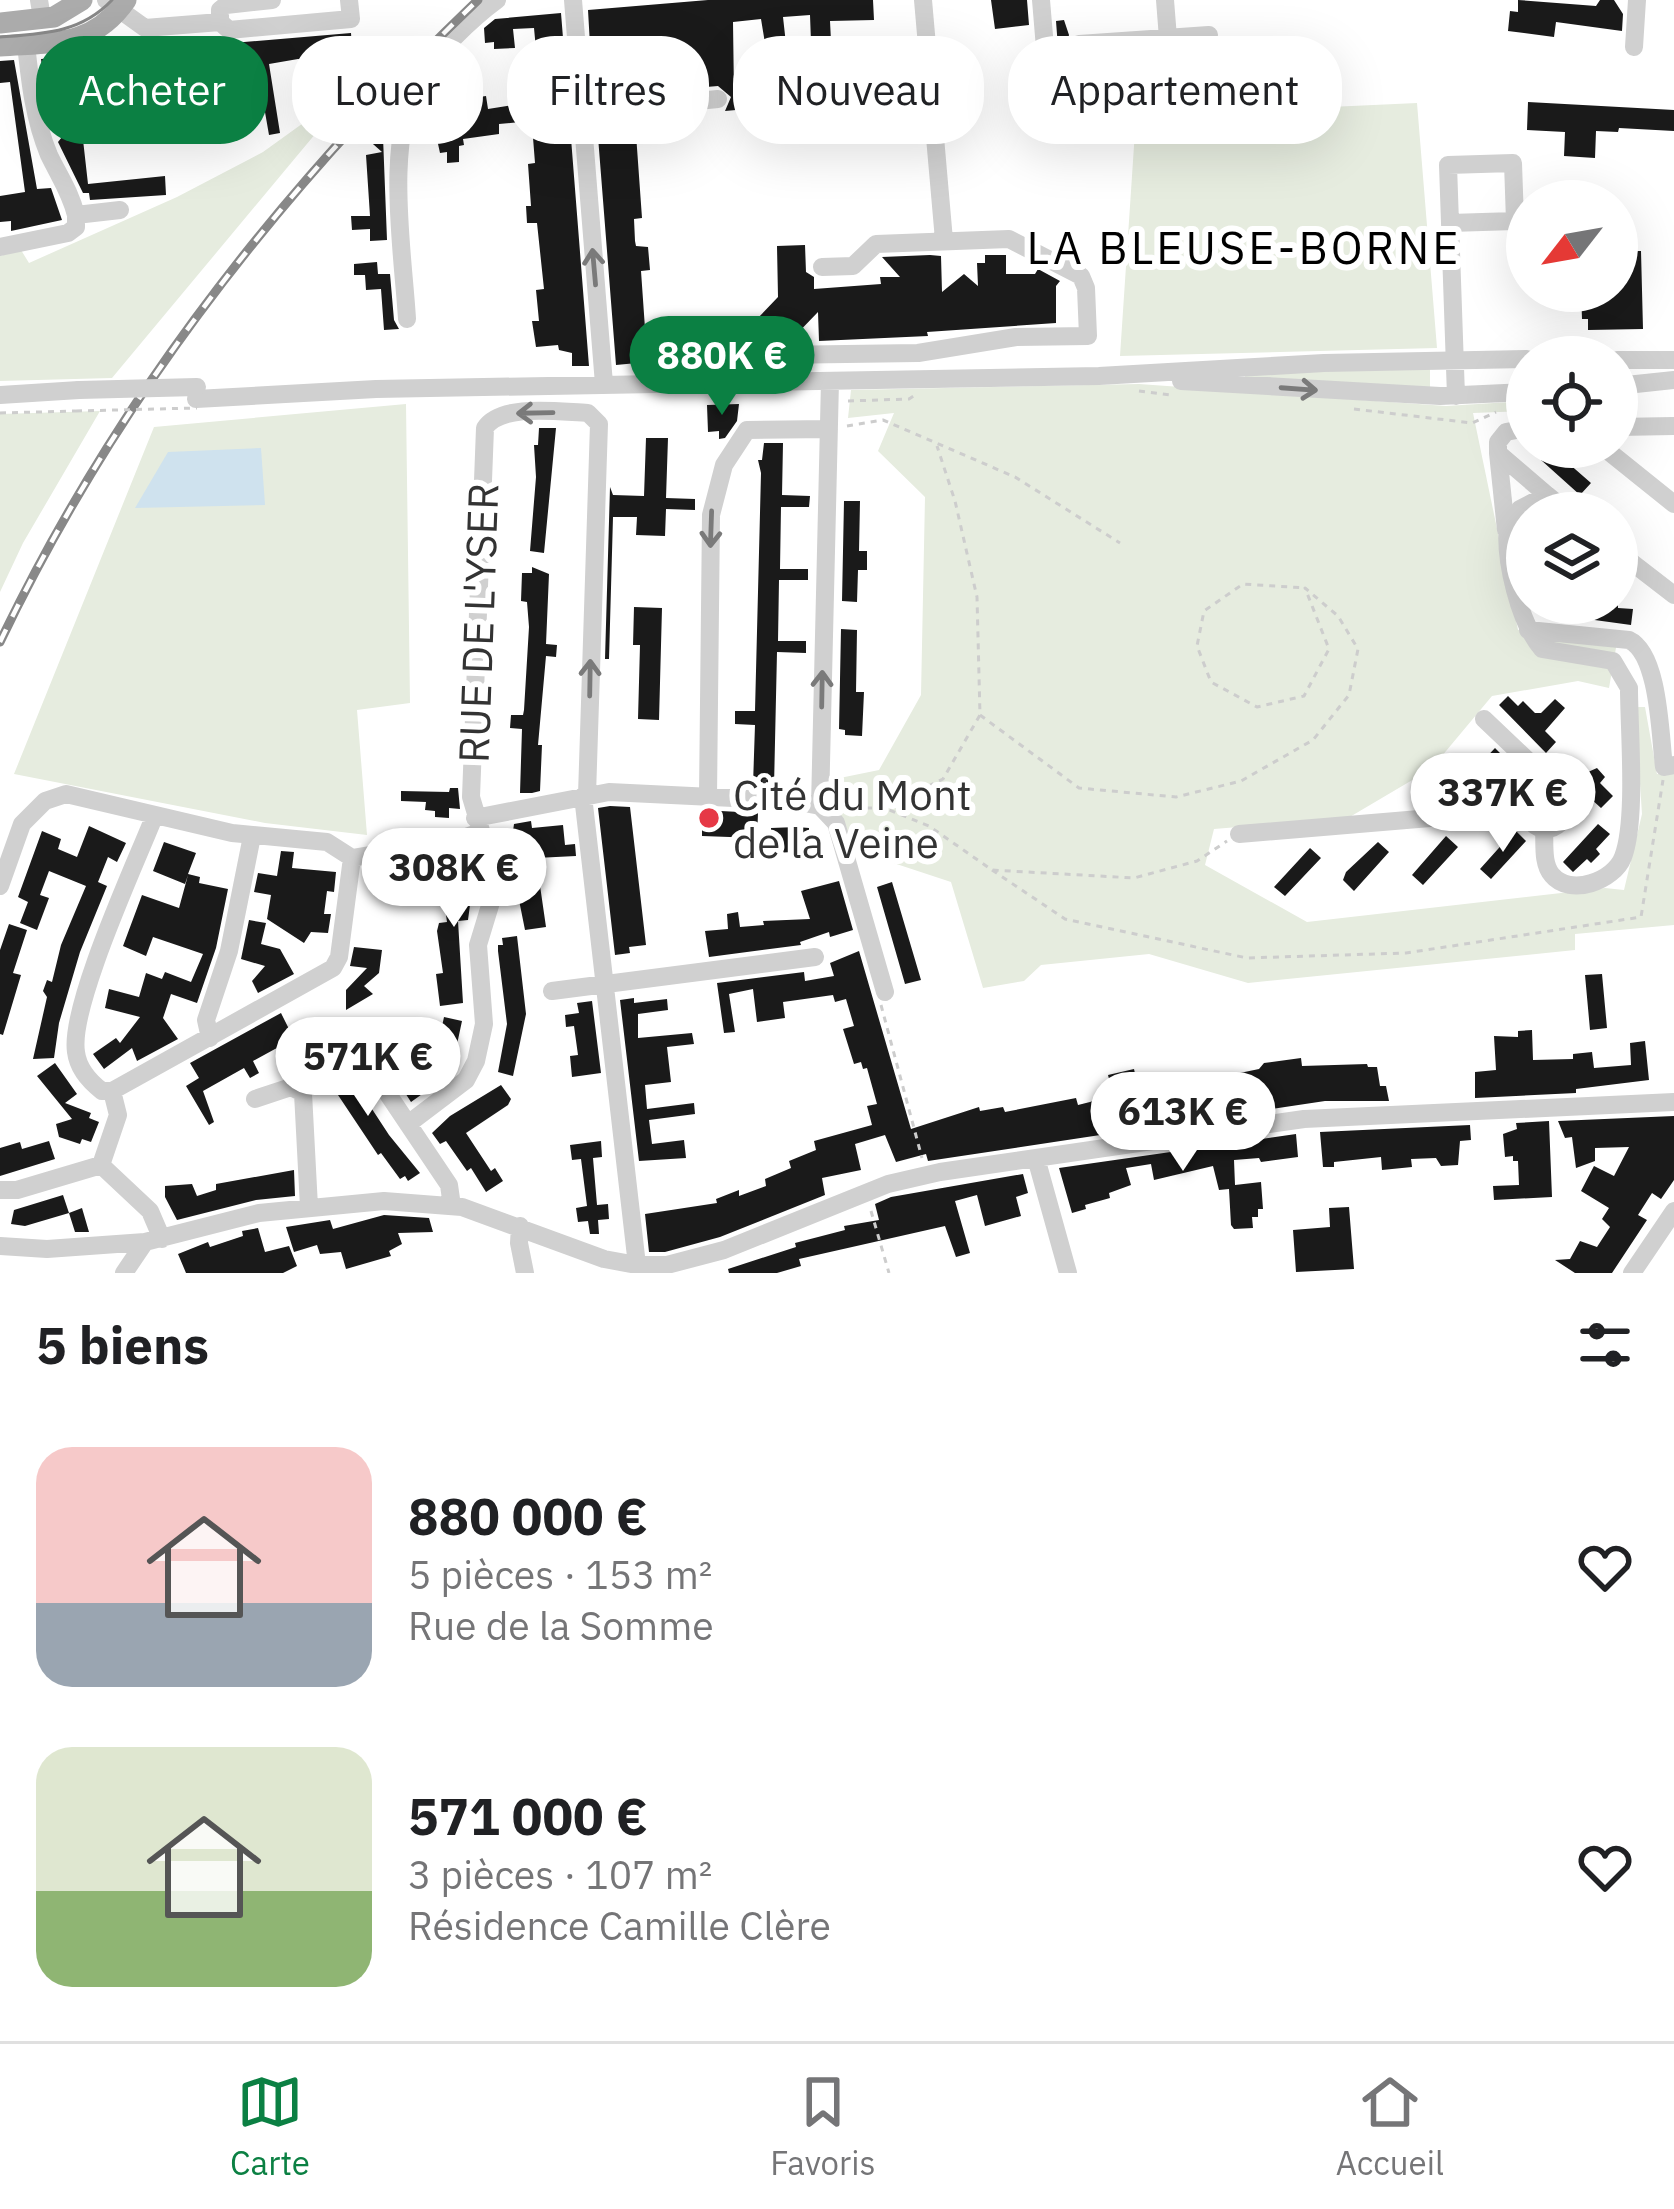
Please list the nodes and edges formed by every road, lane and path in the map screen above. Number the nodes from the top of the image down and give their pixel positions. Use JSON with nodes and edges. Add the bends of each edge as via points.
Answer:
{"nodes":[{"id":1,"x":82,"y":0,"type":"edge"},
{"id":2,"x":272,"y":0,"type":"edge"},
{"id":3,"x":349,"y":0,"type":"edge"},
{"id":4,"x":497,"y":0,"type":"edge"},
{"id":5,"x":573,"y":0,"type":"edge"},
{"id":6,"x":923,"y":0,"type":"edge"},
{"id":7,"x":1041,"y":0,"type":"edge"},
{"id":8,"x":1165,"y":0,"type":"edge"},
{"id":9,"x":1637,"y":0,"type":"edge"},
{"id":10,"x":116,"y":4,"type":"edge"},
{"id":11,"x":40,"y":9,"type":"edge"},
{"id":12,"x":220,"y":22,"type":"junction"},
{"id":13,"x":0,"y":23,"type":"edge"},
{"id":14,"x":1209,"y":35,"type":"dead end"},
{"id":15,"x":576,"y":36,"type":"edge"},
{"id":16,"x":1044,"y":36,"type":"edge"},
{"id":17,"x":1168,"y":36,"type":"edge"},
{"id":18,"x":1195,"y":36,"type":"edge"},
{"id":19,"x":26,"y":44,"type":"junction"},
{"id":20,"x":0,"y":46,"type":"edge"},
{"id":21,"x":1634,"y":46,"type":"dead end"},
{"id":22,"x":718,"y":99,"type":"dead end"},
{"id":23,"x":709,"y":100,"type":"edge"},
{"id":24,"x":585,"y":144,"type":"edge"},
{"id":25,"x":120,"y":209,"type":"dead end"},
{"id":26,"x":76,"y":215,"type":"junction"},
{"id":27,"x":1450,"y":223,"type":"junction"},
{"id":28,"x":944,"y":240,"type":"junction"},
{"id":29,"x":0,"y":247,"type":"edge"},
{"id":30,"x":822,"y":267,"type":"dead end"},
{"id":31,"x":407,"y":319,"type":"dead end"},
{"id":32,"x":774,"y":355,"type":"dead end"},
{"id":33,"x":1455,"y":359,"type":"junction"},
{"id":34,"x":1506,"y":359,"type":"edge"},
{"id":35,"x":1638,"y":360,"type":"edge"},
{"id":36,"x":1674,"y":360,"type":"edge"},
{"id":37,"x":1099,"y":376,"type":"junction"},
{"id":38,"x":1674,"y":380,"type":"edge"},
{"id":39,"x":830,"y":381,"type":"junction"},
{"id":40,"x":604,"y":384,"type":"junction"},
{"id":41,"x":1638,"y":384,"type":"edge"},
{"id":42,"x":1127,"y":388,"type":"dead end"},
{"id":43,"x":922,"y":390,"type":"dead end"},
{"id":44,"x":1506,"y":393,"type":"edge"},
{"id":45,"x":0,"y":395,"type":"edge"},
{"id":46,"x":1480,"y":395,"type":"junction"},
{"id":47,"x":1184,"y":396,"type":"dead end"},
{"id":48,"x":1456,"y":396,"type":"junction"},
{"id":49,"x":197,"y":398,"type":"junction"},
{"id":50,"x":78,"y":401,"type":"junction"},
{"id":51,"x":829,"y":402,"type":"junction"},
{"id":52,"x":1339,"y":406,"type":"dead end"},
{"id":53,"x":1505,"y":408,"type":"dead end"},
{"id":54,"x":0,"y":412,"type":"edge"},
{"id":55,"x":1479,"y":422,"type":"junction"},
{"id":56,"x":1674,"y":426,"type":"edge"},
{"id":57,"x":1638,"y":427,"type":"edge"},
{"id":58,"x":829,"y":429,"type":"junction"},
{"id":59,"x":1506,"y":432,"type":"edge"},
{"id":60,"x":937,"y":446,"type":"junction"},
{"id":61,"x":1498,"y":453,"type":"junction"},
{"id":62,"x":1630,"y":468,"type":"edge"},
{"id":63,"x":1544,"y":492,"type":"edge"},
{"id":64,"x":1674,"y":504,"type":"edge"},
{"id":65,"x":1506,"y":530,"type":"edge"},
{"id":66,"x":1120,"y":543,"type":"dead end"},
{"id":67,"x":1638,"y":567,"type":"edge"},
{"id":68,"x":1305,"y":588,"type":"junction"},
{"id":69,"x":1674,"y":595,"type":"edge"},
{"id":70,"x":1526,"y":624,"type":"edge"},
{"id":71,"x":1528,"y":630,"type":"junction"},
{"id":72,"x":980,"y":715,"type":"junction"},
{"id":73,"x":1484,"y":719,"type":"dead end"},
{"id":74,"x":1669,"y":766,"type":"edge"},
{"id":75,"x":1550,"y":791,"type":"junction"},
{"id":76,"x":585,"y":796,"type":"junction"},
{"id":77,"x":708,"y":797,"type":"junction"},
{"id":78,"x":824,"y":808,"type":"junction"},
{"id":79,"x":884,"y":808,"type":"junction"},
{"id":80,"x":1527,"y":810,"type":"junction"},
{"id":81,"x":154,"y":817,"type":"junction"},
{"id":82,"x":477,"y":825,"type":"junction"},
{"id":83,"x":1544,"y":829,"type":"junction"},
{"id":84,"x":1239,"y":834,"type":"joint"},
{"id":85,"x":252,"y":836,"type":"junction"},
{"id":86,"x":352,"y":858,"type":"junction"},
{"id":87,"x":992,"y":869,"type":"junction"},
{"id":88,"x":0,"y":886,"type":"edge"},
{"id":89,"x":814,"y":957,"type":"dead end"},
{"id":90,"x":605,"y":985,"type":"junction"},
{"id":91,"x":552,"y":992,"type":"dead end"},
{"id":92,"x":885,"y":992,"type":"joint"},
{"id":93,"x":210,"y":1038,"type":"junction"},
{"id":94,"x":359,"y":1051,"type":"dead end"},
{"id":95,"x":112,"y":1091,"type":"junction"},
{"id":96,"x":256,"y":1100,"type":"dead end"},
{"id":97,"x":1674,"y":1102,"type":"edge"},
{"id":98,"x":408,"y":1124,"type":"junction"},
{"id":99,"x":1036,"y":1158,"type":"junction"},
{"id":100,"x":101,"y":1165,"type":"junction"},
{"id":101,"x":927,"y":1174,"type":"junction"},
{"id":102,"x":0,"y":1190,"type":"edge"},
{"id":103,"x":866,"y":1192,"type":"junction"},
{"id":104,"x":452,"y":1206,"type":"junction"},
{"id":105,"x":309,"y":1207,"type":"junction"},
{"id":106,"x":1674,"y":1211,"type":"edge"},
{"id":107,"x":520,"y":1226,"type":"junction"},
{"id":108,"x":153,"y":1241,"type":"junction"},
{"id":109,"x":1664,"y":1241,"type":"edge"},
{"id":110,"x":0,"y":1246,"type":"edge"},
{"id":111,"x":637,"y":1265,"type":"junction"},
{"id":112,"x":128,"y":1272,"type":"edge"},
{"id":113,"x":525,"y":1273,"type":"edge"},
{"id":114,"x":889,"y":1273,"type":"edge"},
{"id":115,"x":1068,"y":1273,"type":"edge"},
{"id":116,"x":1633,"y":1273,"type":"edge"}],
"edges":[{"from":1,"to":11,"type":"main road","via":[[64,13]]},
{"from":2,"to":12,"type":"street","via":[[223,6]]},
{"from":3,"to":12,"type":"street","via":[[351,19],[233,30]]},
{"from":4,"to":31,"type":"street","via":[[415,88],[398,157]]},
{"from":5,"to":15,"type":"street"},
{"from":6,"to":28,"type":"street"},
{"from":7,"to":16,"type":"street"},
{"from":8,"to":17,"type":"street"},
{"from":9,"to":21,"type":"street"},
{"from":10,"to":12,"type":"street","via":[[145,28]]},
{"from":10,"to":19,"type":"main road","via":[[108,23],[82,38]]},
{"from":11,"to":13,"type":"main road"},
{"from":14,"to":18,"type":"street"},
{"from":19,"to":20,"type":"main road"},
{"from":19,"to":26,"type":"street","via":[[34,111]]},
{"from":22,"to":23,"type":"street"},
{"from":40,"to":24,"type":"street","one_way":true},
{"from":25,"to":26,"type":"street"},
{"from":26,"to":29,"type":"street","via":[[68,233]]},
{"from":27,"to":27,"type":"street","via":[[1515,220],[1513,163],[1448,165]]},
{"from":27,"to":33,"type":"street"},
{"from":28,"to":30,"type":"street","via":[[876,244],[853,266]]},
{"from":28,"to":32,"type":"street","via":[[1009,239],[1076,272],[1085,284],[1088,336],[1016,337],[918,353]]},
{"from":33,"to":34,"type":"street"},
{"from":33,"to":37,"type":"street"},
{"from":33,"to":48,"type":"street"},
{"from":35,"to":36,"type":"street"},
{"from":37,"to":39,"type":"street"},
{"from":37,"to":48,"type":"street","one_way":true},
{"from":38,"to":41,"type":"street"},
{"from":39,"to":40,"type":"street"},
{"from":39,"to":51,"type":"street"},
{"from":40,"to":49,"type":"street"},
{"from":42,"to":47,"type":"path"},
{"from":43,"to":51,"type":"path","via":[[909,399]]},
{"from":44,"to":46,"type":"street"},
{"from":45,"to":50,"type":"street"},
{"from":46,"to":48,"type":"street"},
{"from":46,"to":55,"type":"path"},
{"from":49,"to":50,"type":"street","bridge":true},
{"from":49,"to":50,"type":"path","bridge":true},
{"from":50,"to":54,"type":"path"},
{"from":51,"to":58,"type":"street"},
{"from":52,"to":55,"type":"path"},
{"from":53,"to":55,"type":"path"},
{"from":56,"to":57,"type":"street"},
{"from":58,"to":60,"type":"path","via":[[883,420]]},
{"from":58,"to":77,"type":"street","one_way":true,"via":[[756,428],[728,457],[711,515]]},
{"from":78,"to":58,"type":"street","one_way":true},
{"from":59,"to":61,"type":"street"},
{"from":60,"to":66,"type":"path","via":[[1015,478]]},
{"from":60,"to":72,"type":"path","via":[[976,597]]},
{"from":61,"to":63,"type":"street"},
{"from":61,"to":65,"type":"street"},
{"from":62,"to":64,"type":"street"},
{"from":67,"to":69,"type":"street"},
{"from":68,"to":68,"type":"path","via":[[1244,584],[1204,611],[1197,646],[1211,682],[1257,707],[1304,695],[1329,650]]},
{"from":68,"to":72,"type":"path","via":[[1338,616],[1358,649],[1349,695],[1313,740],[1240,781],[1176,797],[1079,788]]},
{"from":70,"to":71,"type":"street"},
{"from":71,"to":74,"type":"street","via":[[1640,645]]},
{"from":71,"to":83,"type":"street","via":[[1547,651],[1613,661],[1629,688],[1621,862],[1600,880],[1563,883],[1546,864]]},
{"from":72,"to":79,"type":"path","via":[[944,779]]},
{"from":73,"to":75,"type":"street"},
{"from":74,"to":87,"type":"path","via":[[1641,917],[1406,953],[1247,958],[1065,919]]},
{"from":75,"to":80,"type":"street","via":[[1535,794]]},
{"from":75,"to":83,"type":"street","via":[[1565,812]]},
{"from":76,"to":77,"type":"street"},
{"from":76,"to":82,"type":"street"},
{"from":76,"to":82,"type":"street","name":"RUE DE L'YSER","one_way":true,"via":[[598,420],[502,414],[485,428],[471,797]]},
{"from":76,"to":90,"type":"street"},
{"from":77,"to":78,"type":"street"},
{"from":78,"to":79,"type":"path"},
{"from":78,"to":92,"type":"street","via":[[836,823]]},
{"from":79,"to":87,"type":"path"},
{"from":80,"to":83,"type":"street"},
{"from":80,"to":84,"type":"street"},
{"from":81,"to":85,"type":"street"},
{"from":81,"to":88,"type":"street","via":[[74,795],[52,797],[22,824]]},
{"from":81,"to":95,"type":"street","via":[[76,1031],[82,1071]]},
{"from":82,"to":86,"type":"street","via":[[458,840]]},
{"from":82,"to":98,"type":"street","name":"RUE DE L'YSER","via":[[494,886],[478,945],[485,1007],[478,1054],[462,1085]]},
{"from":84,"to":87,"type":"path","via":[[1197,861],[1134,878]]},
{"from":85,"to":86,"type":"street","via":[[327,842]]},
{"from":85,"to":93,"type":"street","via":[[206,1020]]},
{"from":86,"to":93,"type":"street","via":[[333,968]]},
{"from":89,"to":90,"type":"street"},
{"from":90,"to":91,"type":"street"},
{"from":90,"to":111,"type":"street"},
{"from":92,"to":101,"type":"path","via":[[880,1006]]},
{"from":93,"to":95,"type":"street"},
{"from":94,"to":98,"type":"street"},
{"from":95,"to":100,"type":"street","via":[[118,1115]]},
{"from":96,"to":105,"type":"street","via":[[291,1087],[303,1093]]},
{"from":97,"to":99,"type":"street","via":[[1304,1119]]},
{"from":98,"to":104,"type":"street","via":[[452,1190]]},
{"from":99,"to":101,"type":"street"},
{"from":99,"to":115,"type":"street"},
{"from":100,"to":102,"type":"street"},
{"from":100,"to":108,"type":"street","via":[[150,1211]]},
{"from":101,"to":103,"type":"street"},
{"from":103,"to":111,"type":"street","via":[[716,1253]]},
{"from":103,"to":114,"type":"path"},
{"from":104,"to":105,"type":"street","via":[[364,1200]]},
{"from":104,"to":107,"type":"street"},
{"from":105,"to":108,"type":"street"},
{"from":106,"to":109,"type":"street"},
{"from":107,"to":111,"type":"street"},
{"from":107,"to":113,"type":"street"},
{"from":108,"to":110,"type":"street"},
{"from":108,"to":112,"type":"street"},
{"from":109,"to":116,"type":"street"}]}
